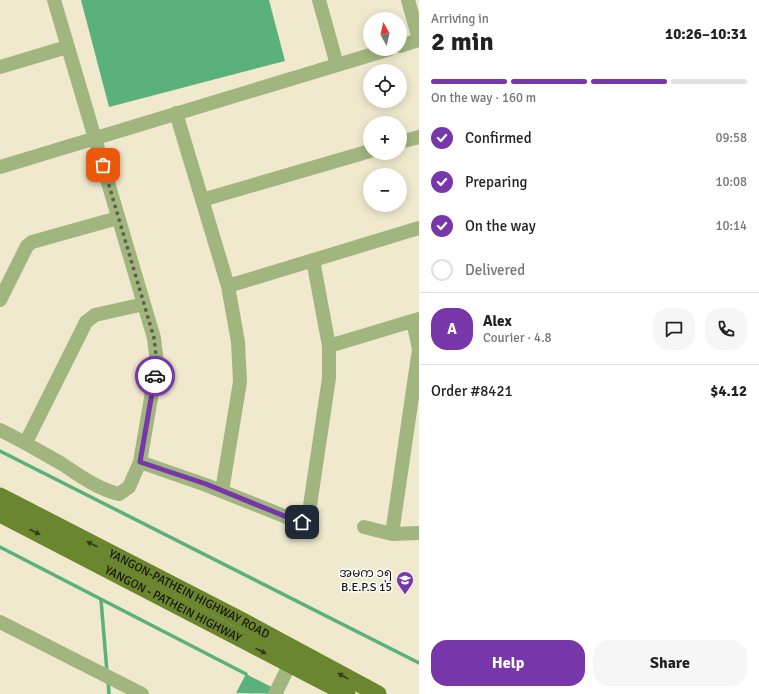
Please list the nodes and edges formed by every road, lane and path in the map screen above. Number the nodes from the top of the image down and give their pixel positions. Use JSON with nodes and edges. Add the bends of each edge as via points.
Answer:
{"nodes":[{"id":1,"x":54,"y":0,"type":"edge"},
{"id":2,"x":319,"y":0,"type":"edge"},
{"id":3,"x":408,"y":0,"type":"edge"},
{"id":4,"x":419,"y":39,"type":"edge"},
{"id":5,"x":407,"y":43,"type":"edge"},
{"id":6,"x":67,"y":47,"type":"junction"},
{"id":7,"x":367,"y":56,"type":"edge"},
{"id":8,"x":337,"y":65,"type":"junction"},
{"id":9,"x":0,"y":67,"type":"edge"},
{"id":10,"x":176,"y":113,"type":"junction"},
{"id":11,"x":419,"y":137,"type":"edge"},
{"id":12,"x":95,"y":139,"type":"junction"},
{"id":13,"x":407,"y":140,"type":"edge"},
{"id":14,"x":363,"y":153,"type":"edge"},
{"id":15,"x":0,"y":167,"type":"edge"},
{"id":16,"x":202,"y":200,"type":"junction"},
{"id":17,"x":118,"y":218,"type":"junction"},
{"id":18,"x":419,"y":228,"type":"edge"},
{"id":19,"x":313,"y":260,"type":"junction"},
{"id":20,"x":228,"y":286,"type":"junction"},
{"id":21,"x":0,"y":300,"type":"edge"},
{"id":22,"x":144,"y":304,"type":"junction"},
{"id":23,"x":416,"y":320,"type":"edge"},
{"id":24,"x":329,"y":346,"type":"junction"},
{"id":25,"x":0,"y":430,"type":"edge"},
{"id":26,"x":26,"y":442,"type":"junction"},
{"id":27,"x":140,"y":462,"type":"junction"},
{"id":28,"x":222,"y":491,"type":"junction"},
{"id":29,"x":0,"y":496,"type":"edge"},
{"id":30,"x":0,"y":514,"type":"edge"},
{"id":31,"x":364,"y":527,"type":"dead end"},
{"id":32,"x":419,"y":533,"type":"edge"},
{"id":33,"x":392,"y":534,"type":"junction"},
{"id":34,"x":0,"y":622,"type":"edge"},
{"id":35,"x":286,"y":671,"type":"junction"},
{"id":36,"x":142,"y":694,"type":"edge"},
{"id":37,"x":275,"y":694,"type":"edge"},
{"id":38,"x":347,"y":694,"type":"edge"},
{"id":39,"x":378,"y":694,"type":"edge"}],
"edges":[{"from":1,"to":6,"type":"street"},
{"from":2,"to":8,"type":"street"},
{"from":3,"to":4,"type":"street"},
{"from":4,"to":5,"type":"street"},
{"from":6,"to":9,"type":"street"},
{"from":6,"to":12,"type":"street"},
{"from":7,"to":8,"type":"street"},
{"from":8,"to":10,"type":"street"},
{"from":10,"to":12,"type":"street"},
{"from":10,"to":16,"type":"street"},
{"from":11,"to":13,"type":"street"},
{"from":12,"to":15,"type":"street"},
{"from":12,"to":17,"type":"street"},
{"from":14,"to":16,"type":"street"},
{"from":16,"to":20,"type":"street"},
{"from":17,"to":21,"type":"street","via":[[32,242],[27,246]]},
{"from":17,"to":22,"type":"street"},
{"from":18,"to":19,"type":"street"},
{"from":19,"to":20,"type":"street"},
{"from":19,"to":24,"type":"street"},
{"from":20,"to":28,"type":"street","via":[[238,342],[240,382]]},
{"from":22,"to":26,"type":"street","via":[[95,315],[86,322]]},
{"from":22,"to":27,"type":"street","via":[[154,338],[157,363]]},
{"from":23,"to":24,"type":"street"},
{"from":23,"to":33,"type":"street","via":[[419,349]]},
{"from":24,"to":28,"type":"street","via":[[329,378],[308,519],[302,522],[294,520]]},
{"from":25,"to":26,"type":"street"},
{"from":26,"to":27,"type":"street","via":[[90,482],[119,494],[129,487]]},
{"from":27,"to":28,"type":"street"},
{"from":39,"to":29,"type":"main road","name":"YANGON-PATHEIN HIGHWAY ROAD","one_way":true},
{"from":30,"to":35,"type":"main road","name":"YANGON - PATHEIN HIGHWAY","one_way":true},
{"from":31,"to":33,"type":"street"},
{"from":32,"to":33,"type":"street"},
{"from":34,"to":36,"type":"street"},
{"from":35,"to":37,"type":"street"},
{"from":35,"to":38,"type":"main road","name":"YANGON - PATHEIN HIGHWAY"}]}
